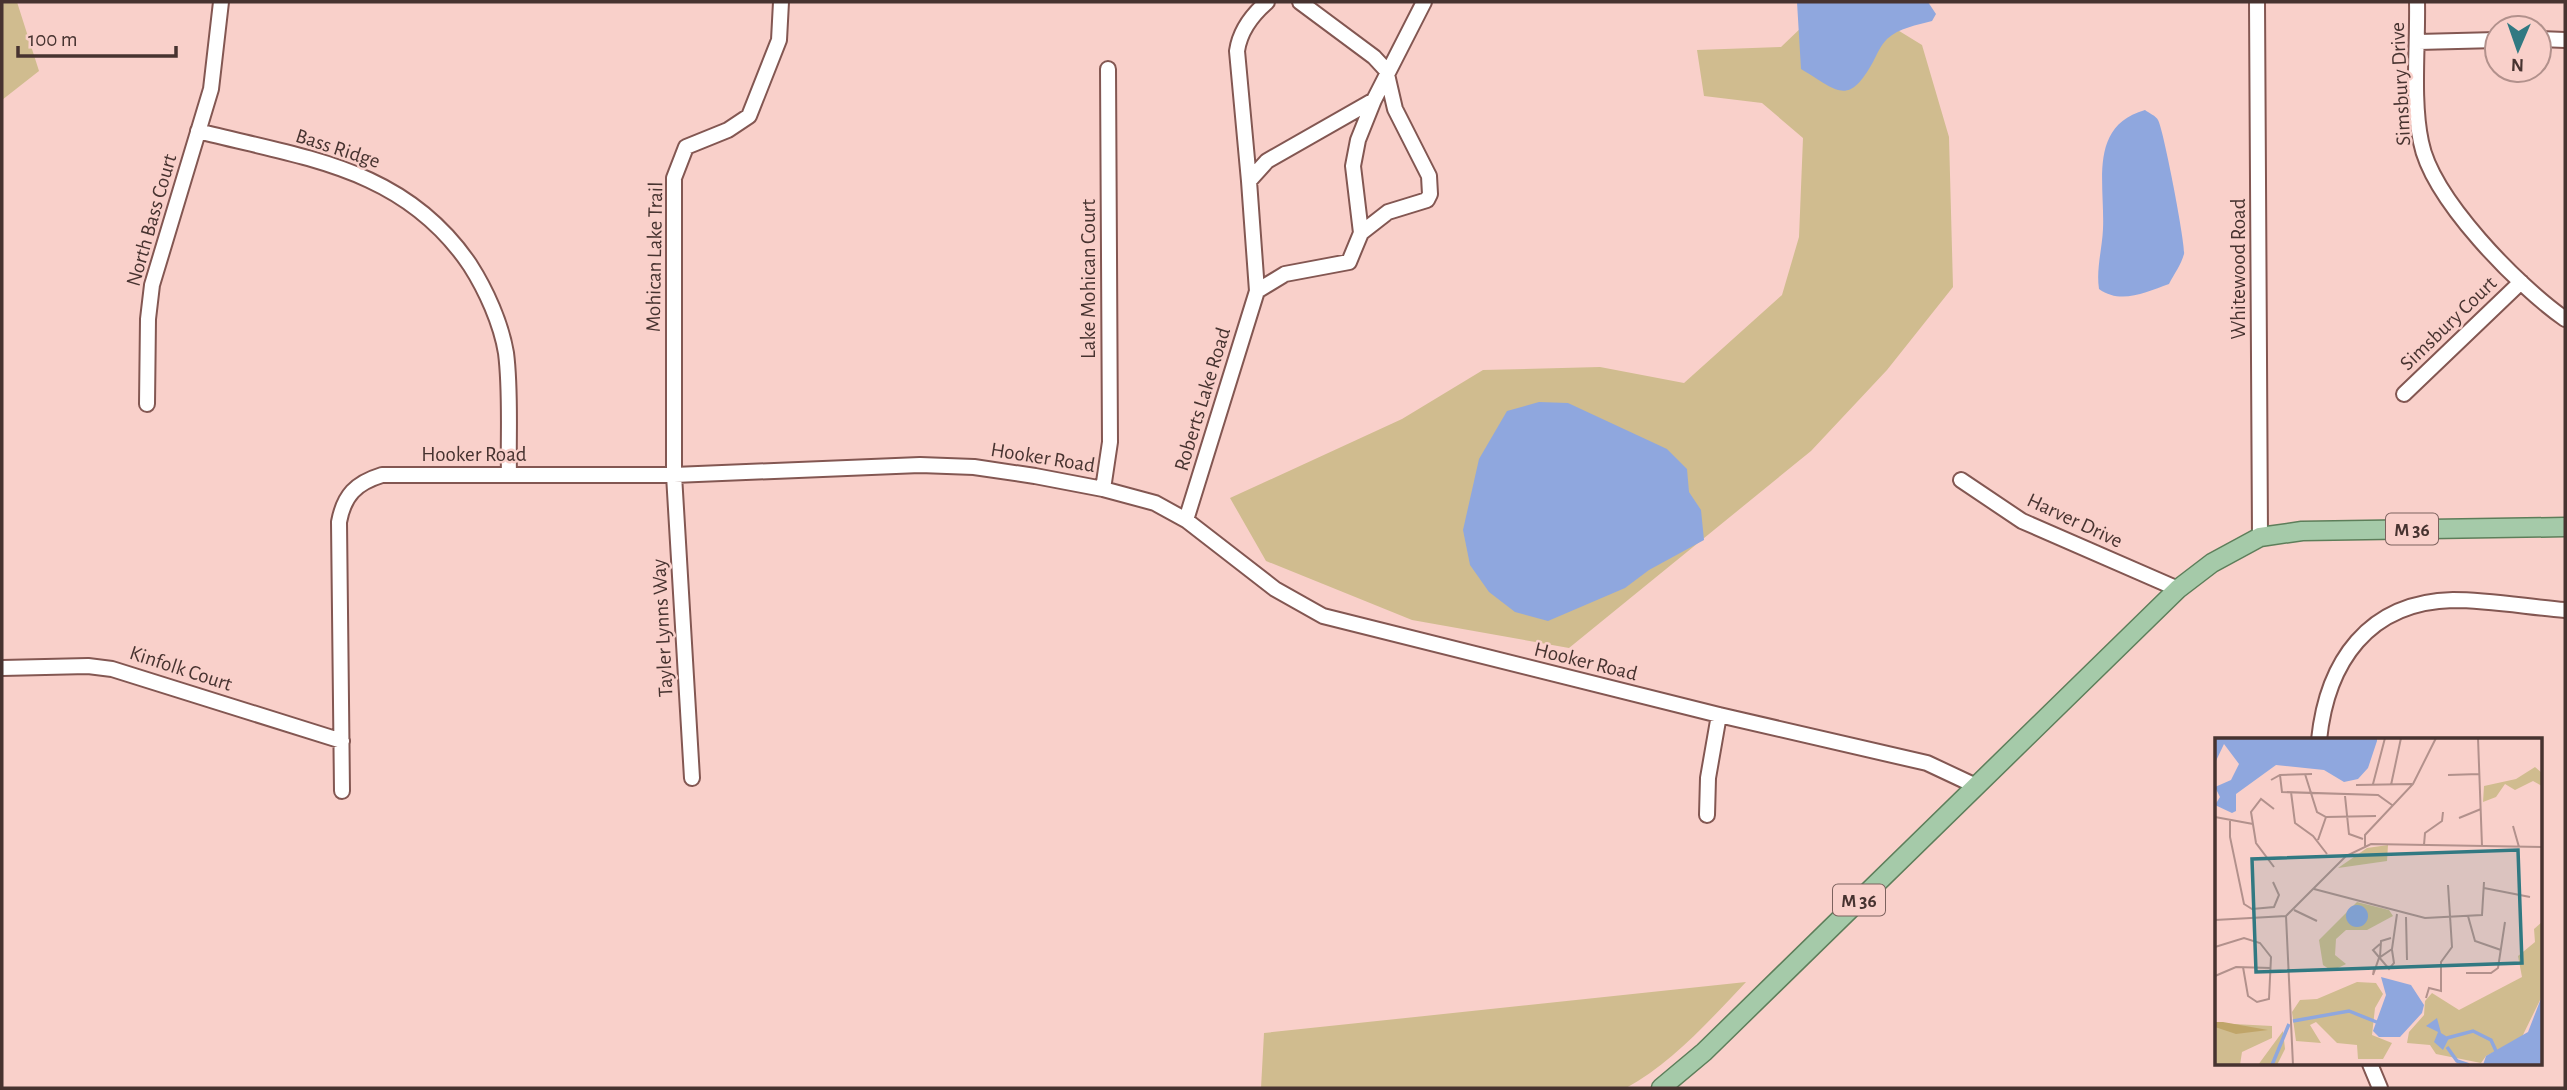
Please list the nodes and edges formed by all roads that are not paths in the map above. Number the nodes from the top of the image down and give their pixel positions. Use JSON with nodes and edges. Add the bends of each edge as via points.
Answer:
{"nodes":[{"id":1,"x":221,"y":2,"type":"edge"},
{"id":2,"x":781,"y":2,"type":"edge"},
{"id":3,"x":1268,"y":2,"type":"edge"},
{"id":4,"x":1300,"y":2,"type":"edge"},
{"id":5,"x":1424,"y":2,"type":"edge"},
{"id":6,"x":2257,"y":2,"type":"edge"},
{"id":7,"x":2417,"y":2,"type":"edge"},
{"id":8,"x":2483,"y":40,"type":"edge"},
{"id":9,"x":2418,"y":42,"type":"junction"},
{"id":10,"x":1108,"y":69,"type":"dead end"},
{"id":11,"x":1386,"y":71,"type":"junction"},
{"id":12,"x":1374,"y":100,"type":"junction"},
{"id":13,"x":198,"y":131,"type":"junction"},
{"id":14,"x":1249,"y":181,"type":"junction"},
{"id":15,"x":1361,"y":233,"type":"junction"},
{"id":16,"x":2521,"y":282,"type":"junction"},
{"id":17,"x":1257,"y":291,"type":"junction"},
{"id":18,"x":2565,"y":319,"type":"edge"},
{"id":19,"x":2404,"y":394,"type":"dead end"},
{"id":20,"x":147,"y":404,"type":"dead end"},
{"id":21,"x":509,"y":475,"type":"junction"},
{"id":22,"x":674,"y":475,"type":"junction"},
{"id":23,"x":1961,"y":480,"type":"dead end"},
{"id":24,"x":1103,"y":489,"type":"junction"},
{"id":25,"x":1186,"y":520,"type":"junction"},
{"id":26,"x":2565,"y":527,"type":"edge"},
{"id":27,"x":2260,"y":537,"type":"junction"},
{"id":28,"x":2178,"y":589,"type":"junction"},
{"id":29,"x":2565,"y":610,"type":"edge"},
{"id":30,"x":2,"y":668,"type":"edge"},
{"id":31,"x":1719,"y":715,"type":"junction"},
{"id":32,"x":2319,"y":738,"type":"edge"},
{"id":33,"x":342,"y":741,"type":"junction"},
{"id":34,"x":692,"y":778,"type":"dead end"},
{"id":35,"x":1976,"y":786,"type":"junction"},
{"id":36,"x":342,"y":791,"type":"dead end"},
{"id":37,"x":1707,"y":815,"type":"dead end"},
{"id":38,"x":2371,"y":1066,"type":"edge"},
{"id":39,"x":1661,"y":1088,"type":"edge"},
{"id":40,"x":2380,"y":1088,"type":"edge"}],
"edges":[{"from":1,"to":13,"type":"street","name":"North Bass Court","via":[[211,89]]},
{"from":2,"to":22,"type":"street","name":"Mohican Lake Trail","via":[[779,40],[749,116],[686,147],[674,178]]},
{"from":3,"to":14,"type":"street","name":"Roberts Lake Road","via":[[1250,19],[1237,51]]},
{"from":4,"to":11,"type":"street"},
{"from":5,"to":11,"type":"street"},
{"from":6,"to":27,"type":"street","name":"Whitewood Road"},
{"from":7,"to":9,"type":"street","name":"Simsbury Drive"},
{"from":8,"to":9,"type":"street"},
{"from":9,"to":16,"type":"street","name":"Simsbury Drive","via":[[2419,120],[2427,164],[2454,209]]},
{"from":10,"to":24,"type":"street","name":"Lake Mohican Court","via":[[1110,442]]},
{"from":11,"to":12,"type":"street"},
{"from":11,"to":15,"type":"street","via":[[1395,109],[1427,169],[1430,194],[1422,203],[1376,218]]},
{"from":12,"to":14,"type":"street","via":[[1267,161]]},
{"from":12,"to":15,"type":"street","via":[[1353,166]]},
{"from":13,"to":20,"type":"street","name":"North Bass Court","via":[[152,285]]},
{"from":13,"to":21,"type":"street","name":"Bass Ridge","via":[[348,169],[416,205],[443,229],[482,286],[506,352]]},
{"from":14,"to":17,"type":"street","name":"Roberts Lake Road"},
{"from":15,"to":17,"type":"street","via":[[1349,262],[1285,274]]},
{"from":16,"to":18,"type":"street","name":"Simsbury Drive"},
{"from":16,"to":19,"type":"street","name":"Simsbury Court"},
{"from":17,"to":25,"type":"street","name":"Roberts Lake Road"},
{"from":21,"to":22,"type":"street","name":"Hooker Road"},
{"from":21,"to":33,"type":"street","name":"Hooker Road","via":[[382,475],[347,495],[339,522]]},
{"from":22,"to":24,"type":"street","name":"Hooker Road","via":[[920,465],[974,467]]},
{"from":22,"to":34,"type":"street","name":"Tayler Lynns Way"},
{"from":23,"to":28,"type":"street","name":"Harver Drive","via":[[2022,521]]},
{"from":24,"to":25,"type":"street","name":"Hooker Road","via":[[1156,503]]},
{"from":25,"to":31,"type":"street","name":"Hooker Road","via":[[1275,589],[1323,616]]},
{"from":26,"to":27,"type":"main road","number":"M 36","via":[[2302,531]]},
{"from":27,"to":28,"type":"main road","number":"M 36"},
{"from":28,"to":35,"type":"main road","number":"M 36"},
{"from":29,"to":32,"type":"street","via":[[2454,600],[2431,602],[2393,615],[2375,625],[2340,661],[2330,682]]},
{"from":30,"to":33,"type":"street","name":"Kinfolk Court","via":[[112,669]]},
{"from":31,"to":35,"type":"street","name":"Hooker Road","via":[[1927,763]]},
{"from":31,"to":37,"type":"street"},
{"from":33,"to":36,"type":"street","name":"Hooker Road"},
{"from":35,"to":39,"type":"main road","number":"M 36","via":[[1704,1052]]},
{"from":38,"to":40,"type":"street"}]}
